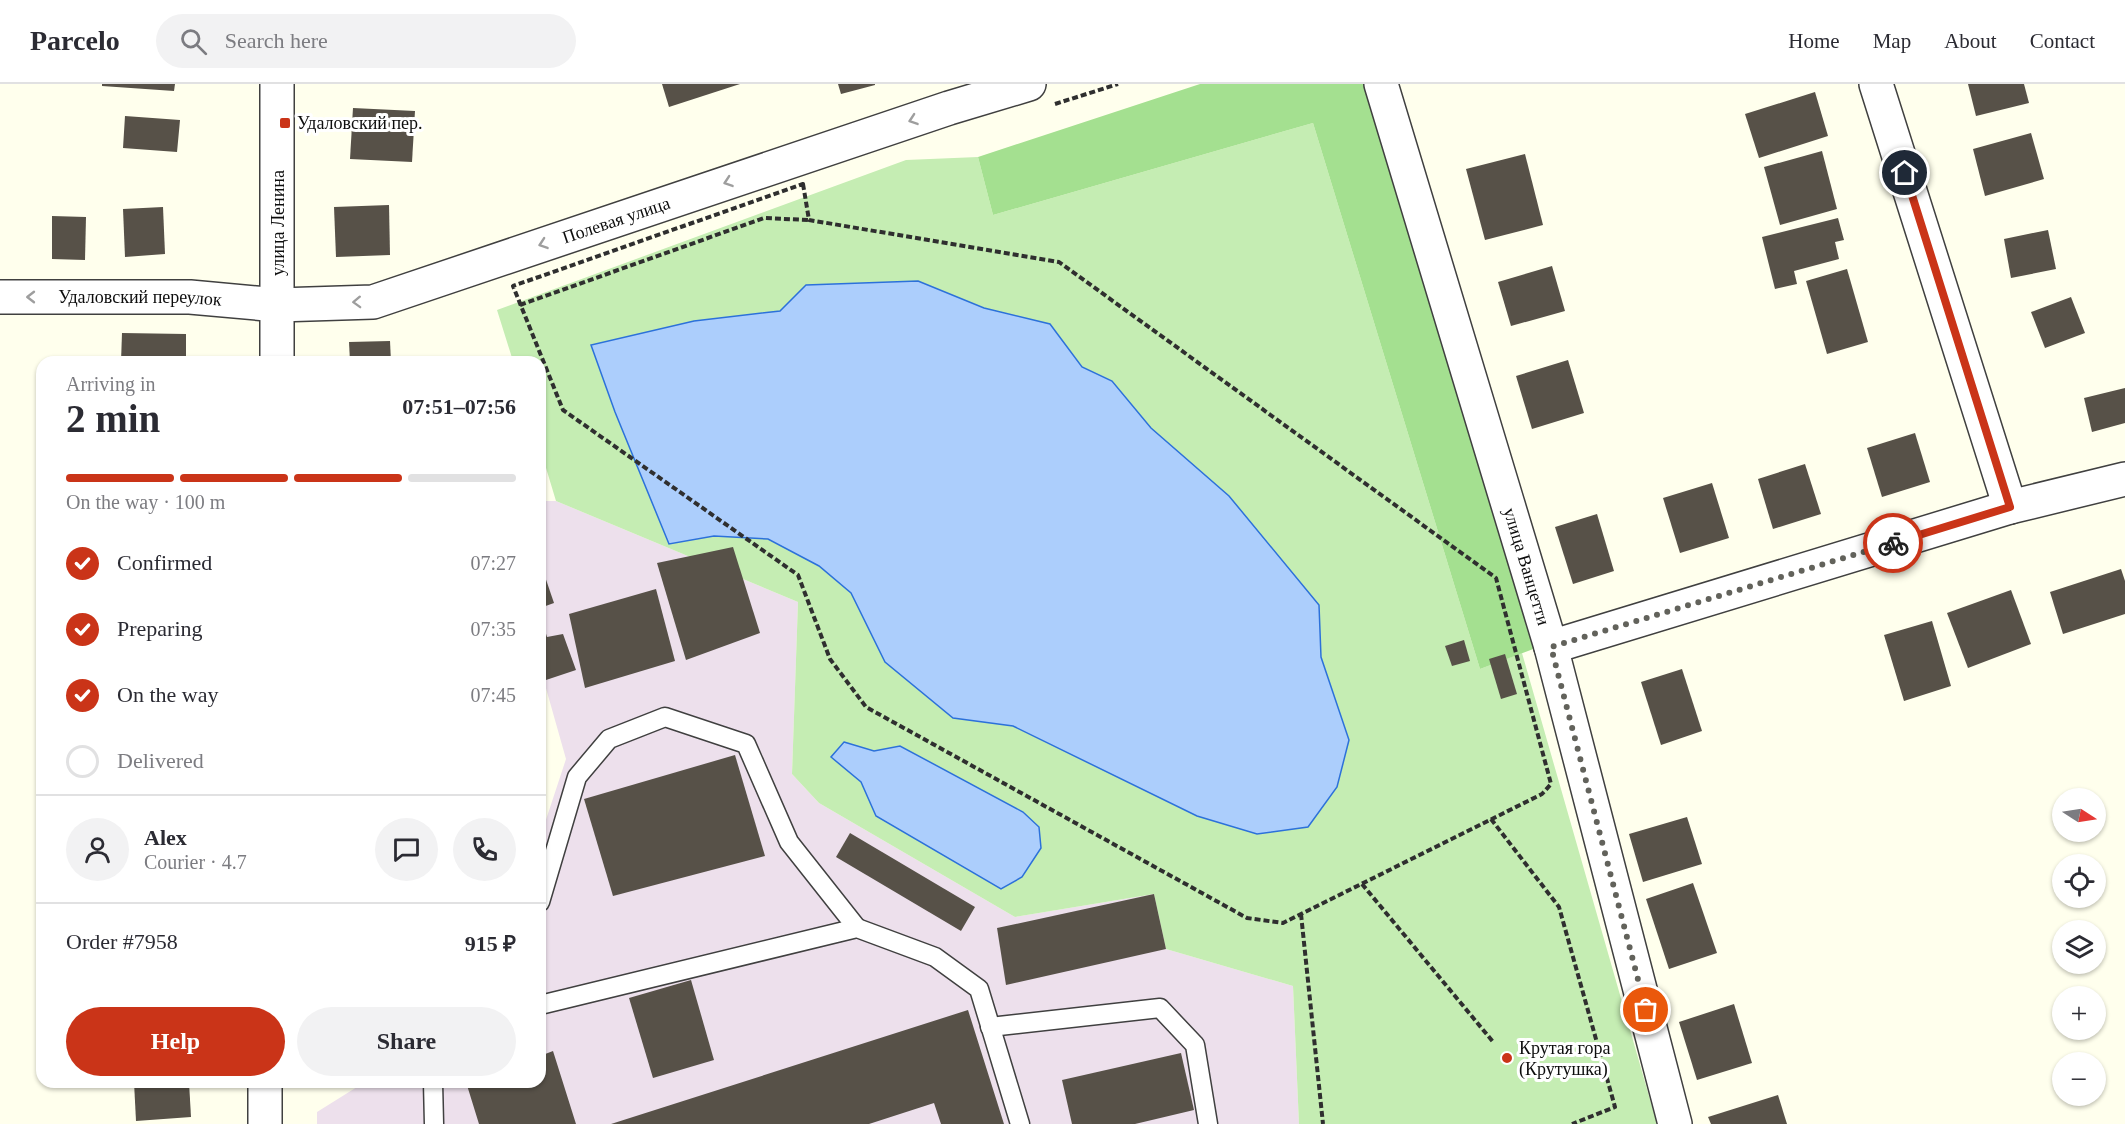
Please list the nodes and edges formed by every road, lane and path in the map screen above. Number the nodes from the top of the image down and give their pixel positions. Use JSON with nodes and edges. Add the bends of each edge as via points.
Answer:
{"nodes":[{"id":1,"x":277,"y":84,"type":"edge"},
{"id":2,"x":1029,"y":84,"type":"edge"},
{"id":3,"x":1381,"y":84,"type":"edge"},
{"id":4,"x":1876,"y":84,"type":"edge"},
{"id":5,"x":946,"y":96,"type":"edge"},
{"id":6,"x":809,"y":220,"type":"junction"},
{"id":7,"x":0,"y":297,"type":"edge"},
{"id":8,"x":278,"y":305,"type":"junction"},
{"id":9,"x":520,"y":305,"type":"junction"},
{"id":10,"x":277,"y":356,"type":"edge"},
{"id":11,"x":541,"y":356,"type":"edge"},
{"id":12,"x":546,"y":368,"type":"edge"},
{"id":13,"x":2125,"y":479,"type":"edge"},
{"id":14,"x":2010,"y":507,"type":"junction"},
{"id":15,"x":1551,"y":647,"type":"junction"},
{"id":16,"x":1491,"y":819,"type":"junction"},
{"id":17,"x":546,"y":882,"type":"edge"},
{"id":18,"x":1362,"y":884,"type":"junction"},
{"id":19,"x":1301,"y":914,"type":"junction"},
{"id":20,"x":857,"y":928,"type":"junction"},
{"id":21,"x":546,"y":1004,"type":"edge"},
{"id":22,"x":990,"y":1027,"type":"junction"},
{"id":23,"x":1494,"y":1043,"type":"dead end"},
{"id":24,"x":265,"y":1088,"type":"edge"},
{"id":25,"x":433,"y":1088,"type":"edge"},
{"id":26,"x":265,"y":1124,"type":"edge"},
{"id":27,"x":434,"y":1124,"type":"edge"},
{"id":28,"x":1020,"y":1124,"type":"edge"},
{"id":29,"x":1208,"y":1124,"type":"edge"},
{"id":30,"x":1323,"y":1124,"type":"edge"},
{"id":31,"x":1572,"y":1124,"type":"edge"},
{"id":32,"x":1675,"y":1124,"type":"edge"}],
"edges":[{"from":1,"to":8,"type":"street","name":"улица Ленина"},
{"from":2,"to":5,"type":"street","name":"Полевая улица"},
{"from":3,"to":15,"type":"street","name":"улица Ванцетти"},
{"from":4,"to":14,"type":"street"},
{"from":5,"to":8,"type":"street","name":"Полевая улица","one_way":true,"via":[[373,302]]},
{"from":6,"to":9,"type":"path","via":[[764,218]]},
{"from":6,"to":9,"type":"path","via":[[803,184],[513,286]]},
{"from":6,"to":16,"type":"path","via":[[1059,262],[1496,578],[1551,784],[1542,794]]},
{"from":8,"to":7,"type":"street","name":"Удаловский переулок","one_way":true,"via":[[190,297]]},
{"from":8,"to":10,"type":"street","name":"улица Ленина"},
{"from":9,"to":11,"type":"path"},
{"from":12,"to":19,"type":"path","via":[[563,410],[798,575],[830,659],[866,707],[1247,918],[1283,923]]},
{"from":13,"to":14,"type":"street"},
{"from":14,"to":15,"type":"street"},
{"from":15,"to":32,"type":"street","name":"улица Ванцетти"},
{"from":16,"to":18,"type":"path"},
{"from":16,"to":31,"type":"path","via":[[1559,907],[1615,1107]]},
{"from":17,"to":20,"type":"lane","via":[[577,777],[609,739],[665,717],[746,744],[789,842]]},
{"from":18,"to":19,"type":"path"},
{"from":18,"to":23,"type":"path"},
{"from":19,"to":30,"type":"path"},
{"from":20,"to":21,"type":"lane"},
{"from":20,"to":22,"type":"lane","via":[[935,957],[962,976],[979,989]]},
{"from":22,"to":28,"type":"lane"},
{"from":22,"to":29,"type":"lane","via":[[1160,1008],[1195,1045]]},
{"from":24,"to":26,"type":"street"},
{"from":25,"to":27,"type":"lane"}]}
